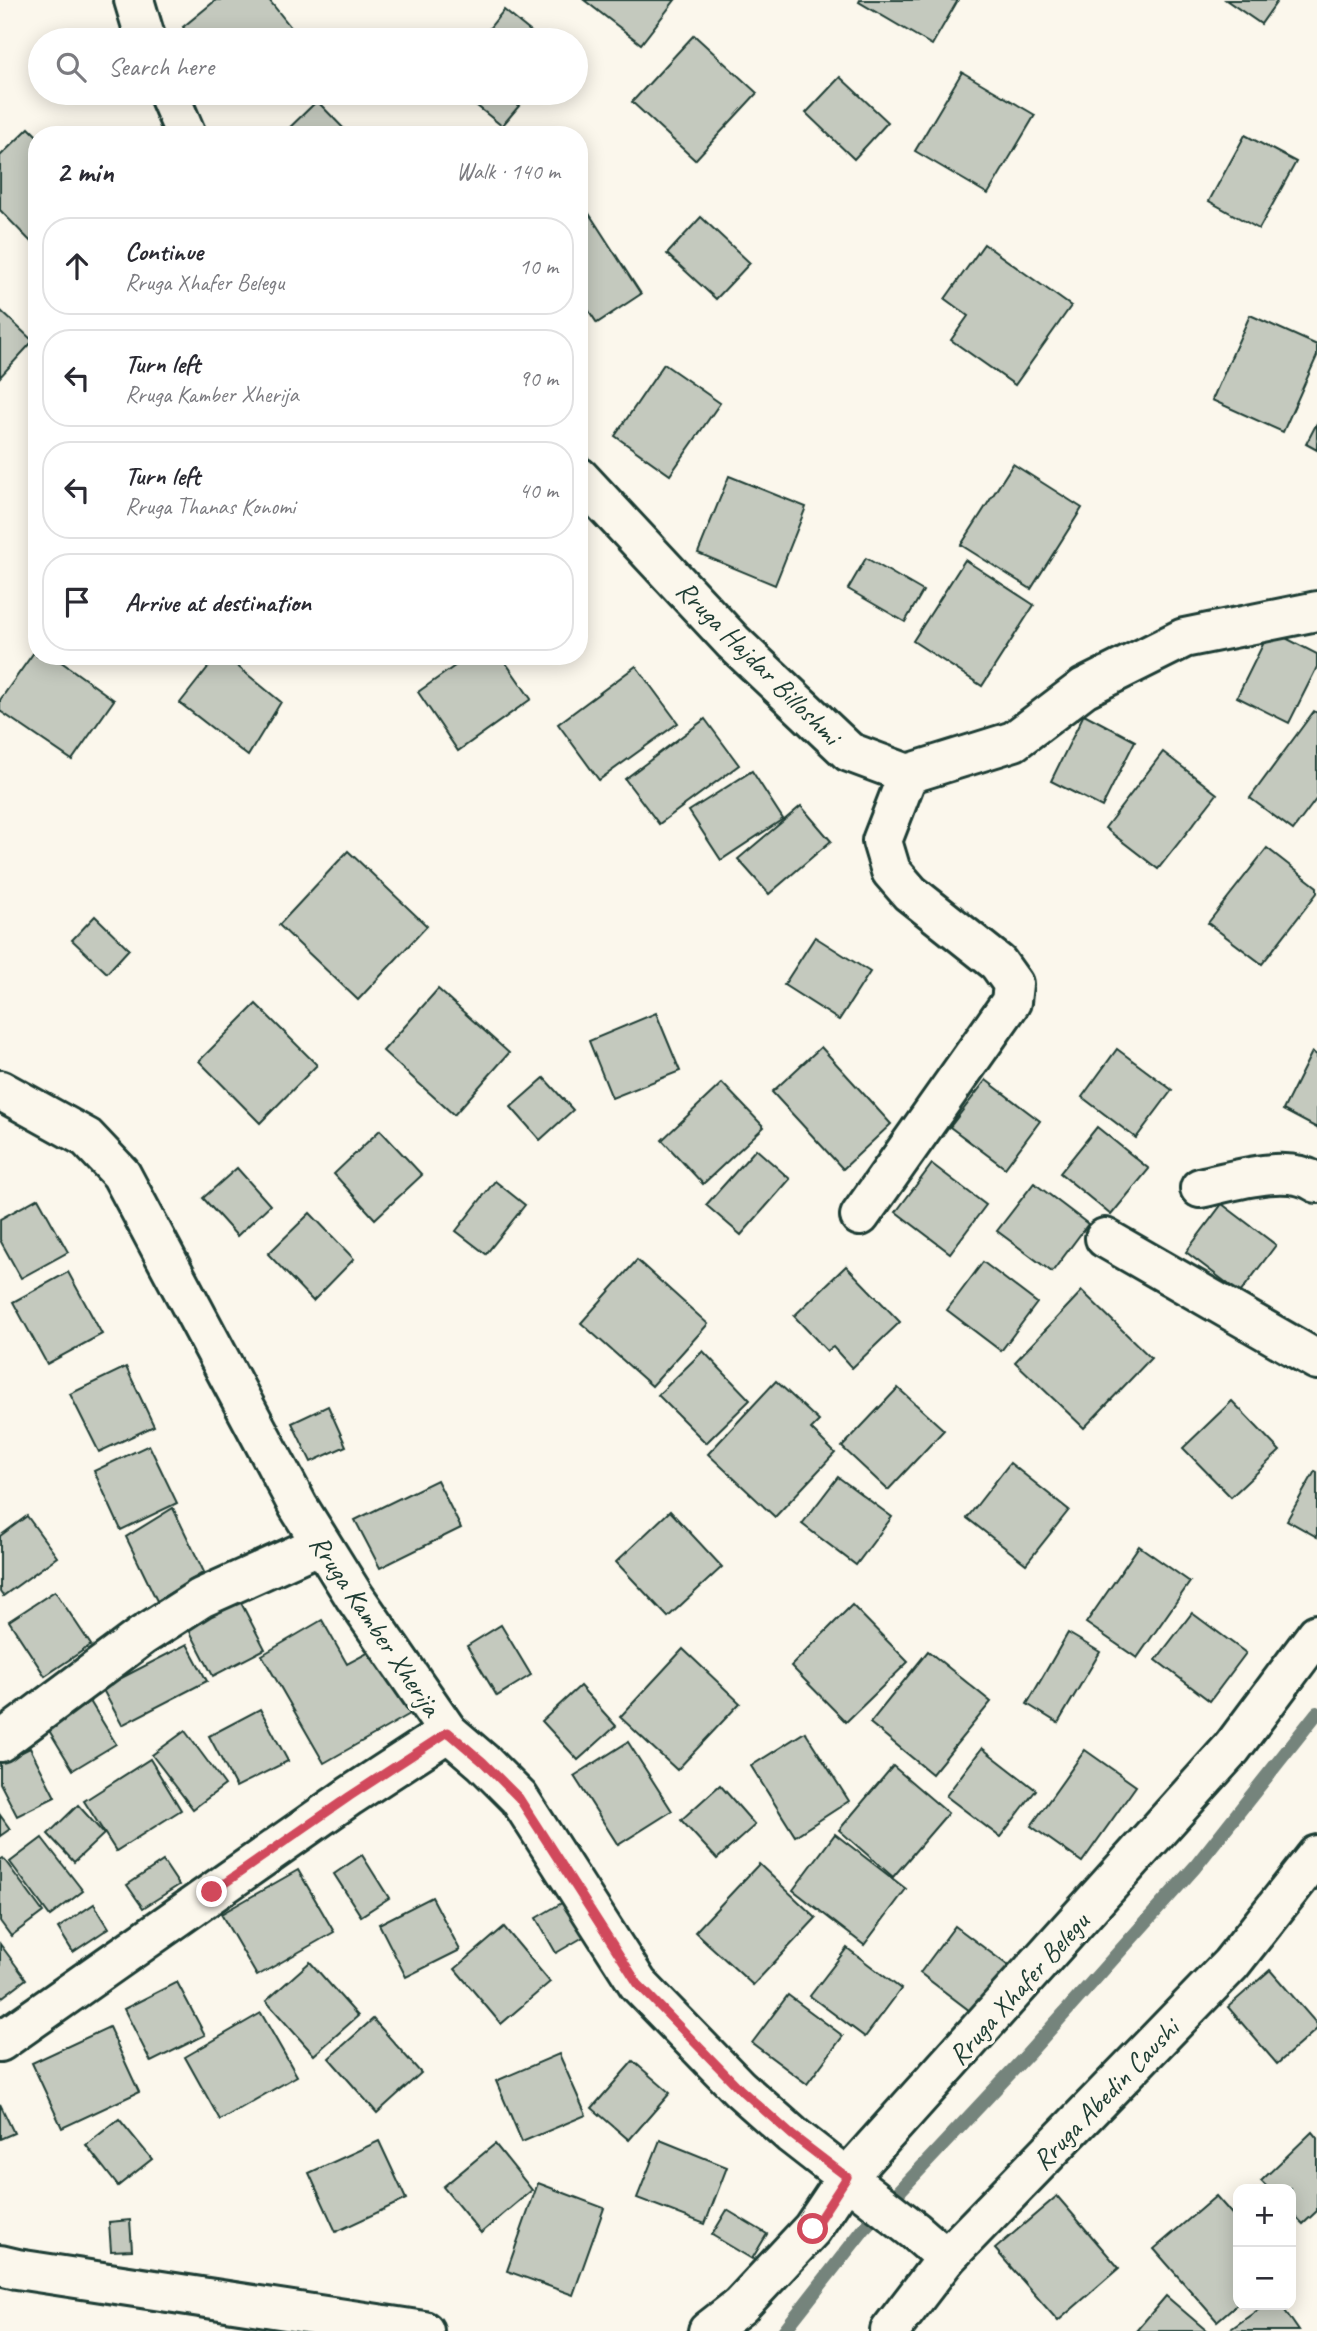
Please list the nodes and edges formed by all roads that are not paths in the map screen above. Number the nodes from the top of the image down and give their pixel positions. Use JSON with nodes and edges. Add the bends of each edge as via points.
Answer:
{"nodes":[{"id":1,"x":134,"y":0,"type":"edge"},
{"id":2,"x":142,"y":28,"type":"edge"},
{"id":3,"x":173,"y":105,"type":"edge"},
{"id":4,"x":182,"y":126,"type":"edge"},
{"id":5,"x":588,"y":487,"type":"edge"},
{"id":6,"x":1317,"y":611,"type":"edge"},
{"id":7,"x":908,"y":774,"type":"junction"},
{"id":8,"x":0,"y":1090,"type":"edge"},
{"id":9,"x":1317,"y":1183,"type":"edge"},
{"id":10,"x":1199,"y":1188,"type":"dead end"},
{"id":11,"x":860,"y":1216,"type":"dead end"},
{"id":12,"x":1105,"y":1238,"type":"dead end"},
{"id":13,"x":1317,"y":1360,"type":"edge"},
{"id":14,"x":320,"y":1544,"type":"junction"},
{"id":15,"x":1317,"y":1634,"type":"edge"},
{"id":16,"x":448,"y":1732,"type":"junction"},
{"id":17,"x":0,"y":1742,"type":"edge"},
{"id":18,"x":1317,"y":1855,"type":"edge"},
{"id":19,"x":0,"y":2042,"type":"edge"},
{"id":20,"x":854,"y":2183,"type":"junction"},
{"id":21,"x":946,"y":2258,"type":"junction"},
{"id":22,"x":0,"y":2265,"type":"edge"},
{"id":23,"x":424,"y":2331,"type":"edge"},
{"id":24,"x":708,"y":2331,"type":"edge"},
{"id":25,"x":890,"y":2331,"type":"edge"}],
"edges":[{"from":1,"to":2,"type":"street"},
{"from":3,"to":4,"type":"street"},
{"from":5,"to":7,"type":"street","name":"Rruga Hajdar Billoshmi","via":[[733,642],[849,752]]},
{"from":6,"to":7,"type":"street","via":[[1184,638],[1084,688],[1014,741]]},
{"from":7,"to":11,"type":"street","via":[[882,841],[891,871],[910,893],[998,963],[1013,984],[1011,1002]]},
{"from":8,"to":14,"type":"street","name":"Rruga Kamber Xherija","via":[[87,1138],[121,1174]]},
{"from":9,"to":10,"type":"street","via":[[1307,1176],[1263,1174]]},
{"from":12,"to":13,"type":"street"},
{"from":14,"to":16,"type":"street","name":"Rruga Kamber Xherija"},
{"from":14,"to":17,"type":"street","via":[[201,1598]]},
{"from":15,"to":20,"type":"street","name":"Rruga Xhafer Belegu","via":[[1232,1748]]},
{"from":16,"to":19,"type":"street"},
{"from":16,"to":20,"type":"street","name":"Rruga Kamber Xherija","via":[[519,1798],[638,1984],[739,2088]]},
{"from":18,"to":21,"type":"street","name":"Rruga Abedin Caushi","via":[[1231,1964]]},
{"from":20,"to":21,"type":"street","name":"Rruga Kamber Xherija"},
{"from":20,"to":24,"type":"street","name":"Rruga Xhafer Belegu","via":[[740,2306]]},
{"from":21,"to":25,"type":"street","name":"Rruga Abedin Caushi"},
{"from":22,"to":23,"type":"street"}]}
